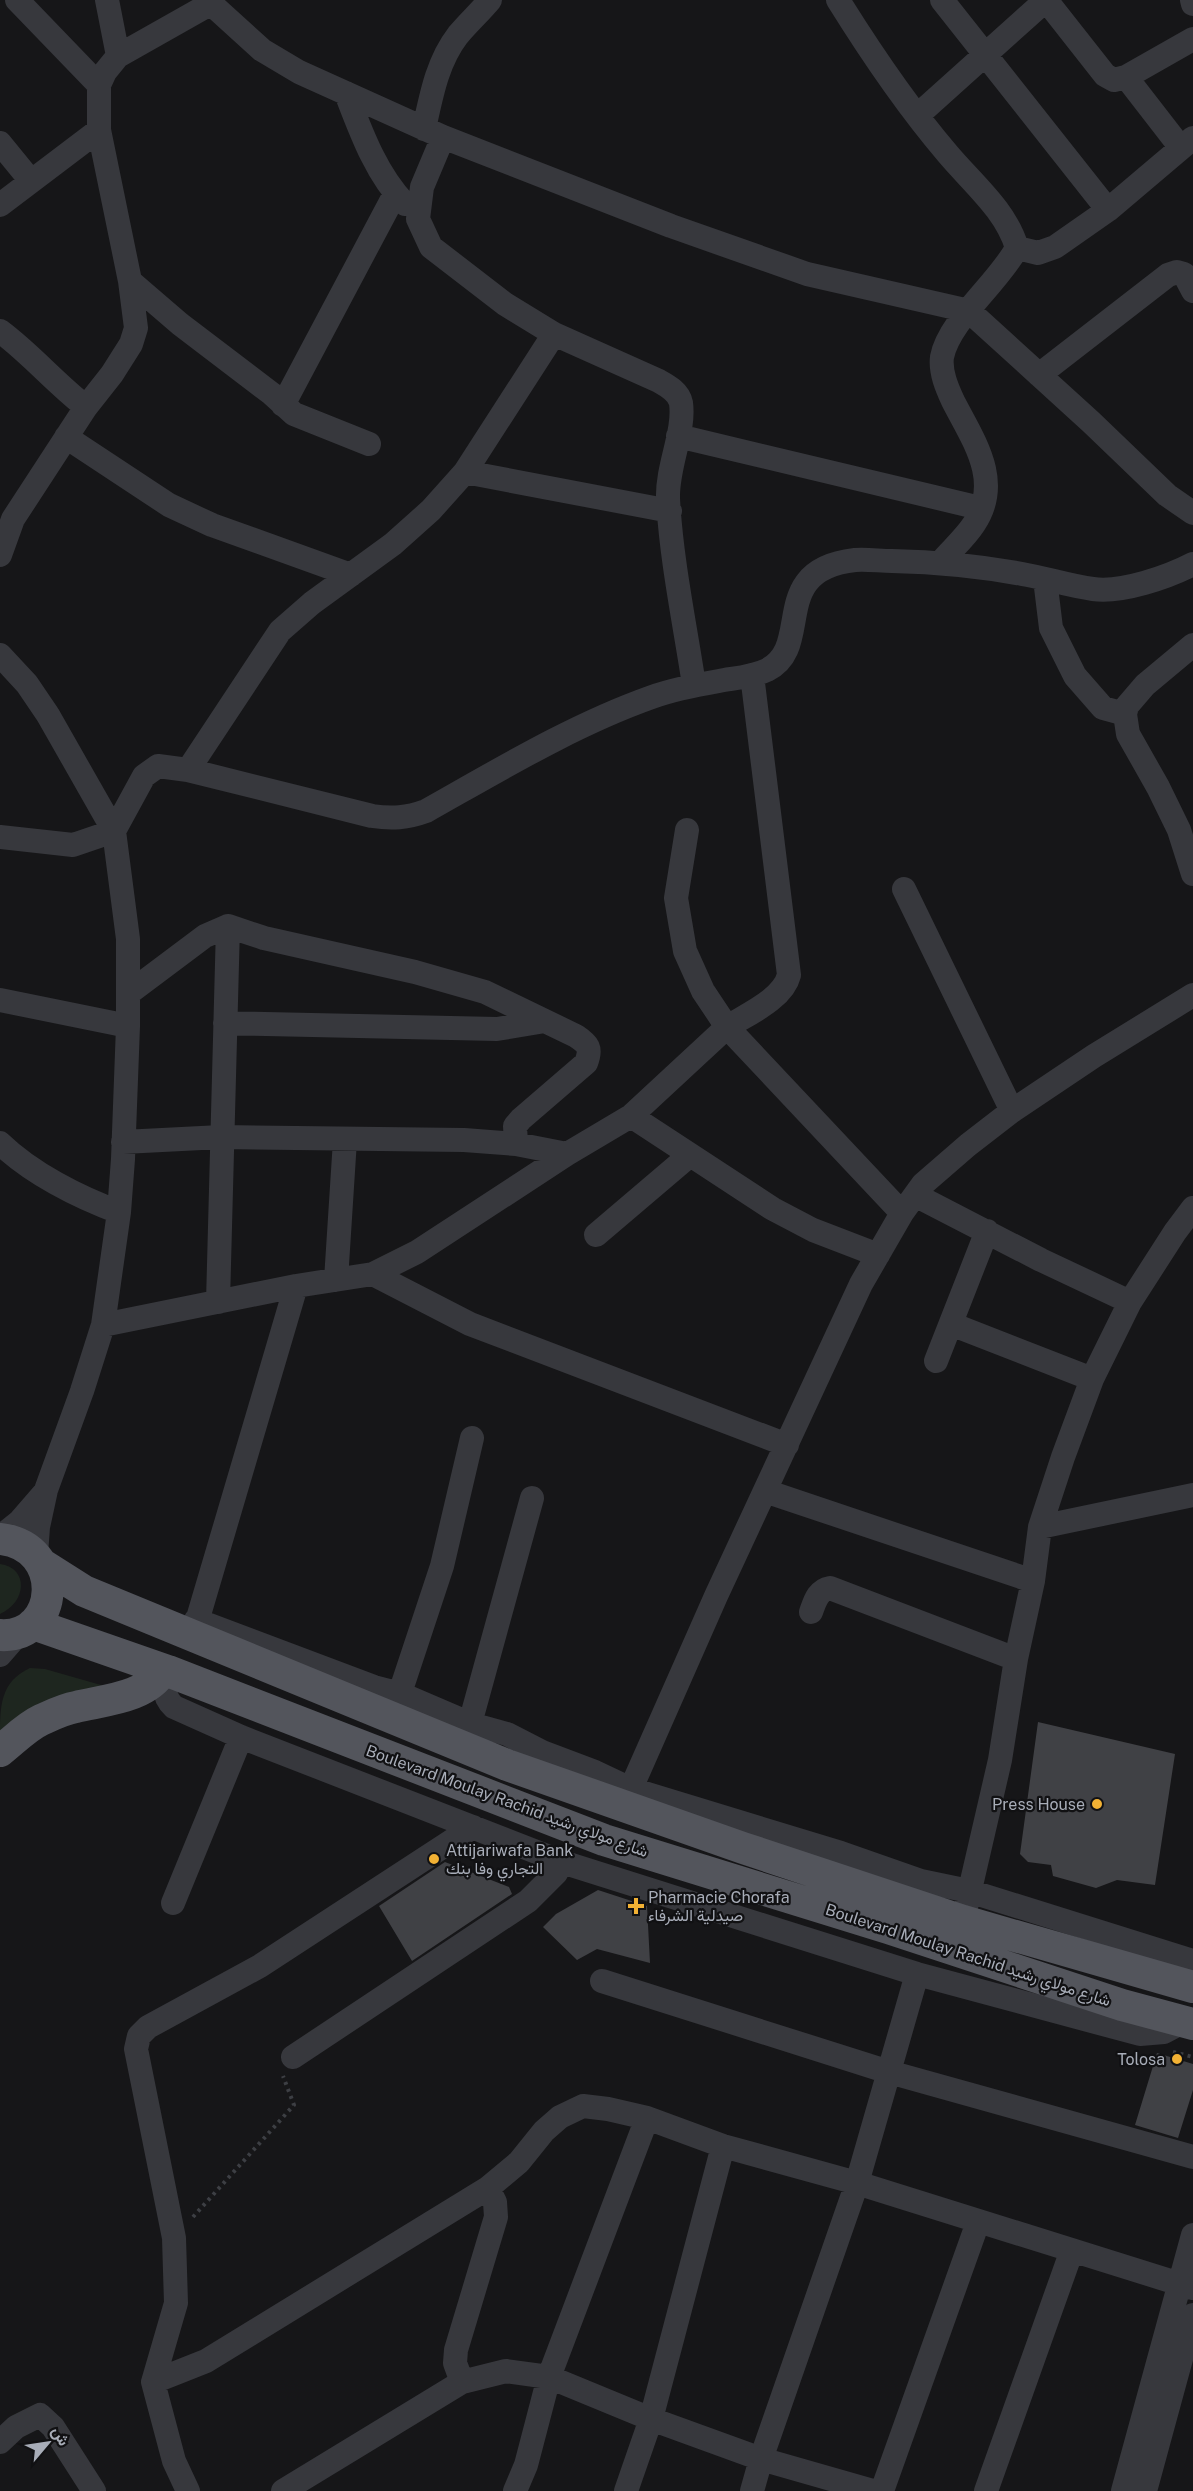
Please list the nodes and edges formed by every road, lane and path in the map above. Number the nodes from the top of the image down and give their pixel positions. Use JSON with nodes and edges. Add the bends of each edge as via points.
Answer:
{"nodes":[{"id":1,"x":17,"y":0,"type":"edge"},
{"id":2,"x":107,"y":0,"type":"edge"},
{"id":3,"x":490,"y":0,"type":"edge"},
{"id":4,"x":838,"y":0,"type":"edge"},
{"id":5,"x":942,"y":0,"type":"edge"},
{"id":6,"x":1046,"y":0,"type":"edge"},
{"id":7,"x":209,"y":2,"type":"edge"},
{"id":8,"x":1193,"y":39,"type":"edge"},
{"id":9,"x":118,"y":56,"type":"junction"},
{"id":10,"x":984,"y":56,"type":"junction"},
{"id":11,"x":1126,"y":77,"type":"junction"},
{"id":12,"x":99,"y":85,"type":"junction"},
{"id":13,"x":346,"y":93,"type":"junction"},
{"id":14,"x":918,"y":115,"type":"junction"},
{"id":15,"x":99,"y":130,"type":"junction"},
{"id":16,"x":434,"y":133,"type":"junction"},
{"id":17,"x":0,"y":143,"type":"edge"},
{"id":18,"x":1187,"y":143,"type":"edge"},
{"id":19,"x":31,"y":181,"type":"junction"},
{"id":20,"x":395,"y":194,"type":"junction"},
{"id":21,"x":0,"y":205,"type":"edge"},
{"id":22,"x":1108,"y":210,"type":"junction"},
{"id":23,"x":418,"y":219,"type":"junction"},
{"id":24,"x":1017,"y":248,"type":"junction"},
{"id":25,"x":130,"y":281,"type":"junction"},
{"id":26,"x":1193,"y":291,"type":"edge"},
{"id":27,"x":969,"y":311,"type":"junction"},
{"id":28,"x":0,"y":331,"type":"edge"},
{"id":29,"x":554,"y":334,"type":"junction"},
{"id":30,"x":1039,"y":375,"type":"junction"},
{"id":31,"x":283,"y":405,"type":"junction"},
{"id":32,"x":86,"y":407,"type":"junction"},
{"id":33,"x":678,"y":436,"type":"junction"},
{"id":34,"x":66,"y":437,"type":"junction"},
{"id":35,"x":369,"y":444,"type":"dead end"},
{"id":36,"x":465,"y":472,"type":"junction"},
{"id":37,"x":980,"y":508,"type":"junction"},
{"id":38,"x":670,"y":511,"type":"junction"},
{"id":39,"x":1193,"y":513,"type":"edge"},
{"id":40,"x":0,"y":555,"type":"edge"},
{"id":41,"x":941,"y":562,"type":"junction"},
{"id":42,"x":1193,"y":564,"type":"edge"},
{"id":43,"x":351,"y":575,"type":"junction"},
{"id":44,"x":1045,"y":579,"type":"junction"},
{"id":45,"x":1193,"y":645,"type":"edge"},
{"id":46,"x":0,"y":655,"type":"edge"},
{"id":47,"x":752,"y":675,"type":"junction"},
{"id":48,"x":694,"y":685,"type":"junction"},
{"id":49,"x":1125,"y":714,"type":"junction"},
{"id":50,"x":188,"y":770,"type":"junction"},
{"id":51,"x":687,"y":830,"type":"dead end"},
{"id":52,"x":114,"y":831,"type":"junction"},
{"id":53,"x":0,"y":837,"type":"edge"},
{"id":54,"x":1193,"y":874,"type":"edge"},
{"id":55,"x":904,"y":889,"type":"dead end"},
{"id":56,"x":228,"y":926,"type":"junction"},
{"id":57,"x":129,"y":993,"type":"junction"},
{"id":58,"x":1193,"y":995,"type":"edge"},
{"id":59,"x":0,"y":1000,"type":"edge"},
{"id":60,"x":545,"y":1021,"type":"junction"},
{"id":61,"x":225,"y":1023,"type":"junction"},
{"id":62,"x":128,"y":1026,"type":"junction"},
{"id":63,"x":727,"y":1027,"type":"junction"},
{"id":64,"x":1012,"y":1111,"type":"junction"},
{"id":65,"x":632,"y":1116,"type":"junction"},
{"id":66,"x":221,"y":1137,"type":"junction"},
{"id":67,"x":345,"y":1140,"type":"junction"},
{"id":68,"x":123,"y":1142,"type":"junction"},
{"id":69,"x":0,"y":1143,"type":"edge"},
{"id":70,"x":516,"y":1144,"type":"junction"},
{"id":71,"x":567,"y":1154,"type":"junction"},
{"id":72,"x":690,"y":1155,"type":"junction"},
{"id":73,"x":908,"y":1204,"type":"junction"},
{"id":74,"x":1193,"y":1208,"type":"edge"},
{"id":75,"x":118,"y":1212,"type":"junction"},
{"id":76,"x":987,"y":1232,"type":"junction"},
{"id":77,"x":596,"y":1235,"type":"dead end"},
{"id":78,"x":878,"y":1255,"type":"junction"},
{"id":79,"x":373,"y":1274,"type":"junction"},
{"id":80,"x":336,"y":1280,"type":"junction"},
{"id":81,"x":296,"y":1286,"type":"junction"},
{"id":82,"x":218,"y":1302,"type":"junction"},
{"id":83,"x":1130,"y":1302,"type":"junction"},
{"id":84,"x":103,"y":1324,"type":"junction"},
{"id":85,"x":951,"y":1324,"type":"junction"},
{"id":86,"x":936,"y":1361,"type":"dead end"},
{"id":87,"x":1092,"y":1378,"type":"junction"},
{"id":88,"x":472,"y":1438,"type":"dead end"},
{"id":89,"x":787,"y":1445,"type":"junction"},
{"id":90,"x":46,"y":1490,"type":"junction"},
{"id":91,"x":765,"y":1491,"type":"junction"},
{"id":92,"x":1193,"y":1495,"type":"edge"},
{"id":93,"x":532,"y":1498,"type":"dead end"},
{"id":94,"x":1040,"y":1527,"type":"junction"},
{"id":95,"x":0,"y":1538,"type":"edge"},
{"id":96,"x":40,"y":1560,"type":"junction"},
{"id":97,"x":1033,"y":1581,"type":"junction"},
{"id":98,"x":811,"y":1612,"type":"dead end"},
{"id":99,"x":194,"y":1627,"type":"junction"},
{"id":100,"x":18,"y":1630,"type":"edge"},
{"id":101,"x":0,"y":1655,"type":"edge"},
{"id":102,"x":1016,"y":1659,"type":"junction"},
{"id":103,"x":165,"y":1671,"type":"junction"},
{"id":104,"x":130,"y":1693,"type":"junction"},
{"id":105,"x":396,"y":1706,"type":"junction"},
{"id":106,"x":174,"y":1707,"type":"junction"},
{"id":107,"x":467,"y":1736,"type":"junction"},
{"id":108,"x":241,"y":1737,"type":"junction"},
{"id":109,"x":0,"y":1751,"type":"edge"},
{"id":110,"x":627,"y":1797,"type":"junction"},
{"id":111,"x":473,"y":1827,"type":"junction"},
{"id":112,"x":562,"y":1862,"type":"junction"},
{"id":113,"x":173,"y":1903,"type":"dead end"},
{"id":114,"x":966,"y":1906,"type":"junction"},
{"id":115,"x":1193,"y":1960,"type":"edge"},
{"id":116,"x":917,"y":1974,"type":"junction"},
{"id":117,"x":602,"y":1981,"type":"dead end"},
{"id":118,"x":1193,"y":1987,"type":"edge"},
{"id":119,"x":1188,"y":2023,"type":"edge"},
{"id":120,"x":293,"y":2057,"type":"joint"},
{"id":121,"x":889,"y":2072,"type":"junction"},
{"id":122,"x":647,"y":2118,"type":"junction"},
{"id":123,"x":723,"y":2146,"type":"junction"},
{"id":124,"x":1193,"y":2157,"type":"edge"},
{"id":125,"x":857,"y":2183,"type":"junction"},
{"id":126,"x":488,"y":2188,"type":"junction"},
{"id":127,"x":978,"y":2222,"type":"junction"},
{"id":128,"x":1193,"y":2235,"type":"edge"},
{"id":129,"x":174,"y":2238,"type":"junction"},
{"id":130,"x":1072,"y":2250,"type":"junction"},
{"id":131,"x":1186,"y":2286,"type":"edge"},
{"id":132,"x":1193,"y":2315,"type":"edge"},
{"id":133,"x":549,"y":2377,"type":"junction"},
{"id":134,"x":153,"y":2382,"type":"junction"},
{"id":135,"x":462,"y":2382,"type":"junction"},
{"id":136,"x":651,"y":2419,"type":"junction"},
{"id":137,"x":0,"y":2442,"type":"edge"},
{"id":138,"x":761,"y":2459,"type":"junction"},
{"id":139,"x":94,"y":2491,"type":"edge"},
{"id":140,"x":188,"y":2491,"type":"edge"},
{"id":141,"x":283,"y":2491,"type":"edge"},
{"id":142,"x":515,"y":2491,"type":"edge"},
{"id":143,"x":626,"y":2491,"type":"edge"},
{"id":144,"x":752,"y":2491,"type":"edge"},
{"id":145,"x":873,"y":2491,"type":"edge"},
{"id":146,"x":882,"y":2491,"type":"edge"},
{"id":147,"x":986,"y":2491,"type":"edge"},
{"id":148,"x":1123,"y":2491,"type":"edge"},
{"id":149,"x":1145,"y":2491,"type":"edge"}],
"edges":[{"from":1,"to":12,"type":"street"},
{"from":2,"to":9,"type":"street"},
{"from":3,"to":16,"type":"street","via":[[457,36],[434,82]]},
{"from":4,"to":14,"type":"street","via":[[872,56]]},
{"from":5,"to":10,"type":"street"},
{"from":6,"to":10,"type":"street"},
{"from":6,"to":11,"type":"street","via":[[1105,75],[1114,80]]},
{"from":7,"to":9,"type":"street"},
{"from":7,"to":13,"type":"street","via":[[262,50]]},
{"from":8,"to":11,"type":"street"},
{"from":9,"to":12,"type":"street"},
{"from":10,"to":14,"type":"street"},
{"from":10,"to":22,"type":"street"},
{"from":11,"to":18,"type":"street"},
{"from":12,"to":15,"type":"street"},
{"from":13,"to":16,"type":"street"},
{"from":13,"to":20,"type":"street","via":[[363,139]]},
{"from":14,"to":24,"type":"street","via":[[1002,216]]},
{"from":15,"to":19,"type":"street"},
{"from":15,"to":25,"type":"street"},
{"from":16,"to":23,"type":"street"},
{"from":16,"to":27,"type":"street","via":[[671,226],[807,274]]},
{"from":17,"to":19,"type":"street"},
{"from":18,"to":22,"type":"street"},
{"from":19,"to":21,"type":"street"},
{"from":20,"to":23,"type":"street"},
{"from":20,"to":31,"type":"street"},
{"from":22,"to":24,"type":"street","via":[[1049,250],[1038,253]]},
{"from":23,"to":29,"type":"street","via":[[431,247],[505,304]]},
{"from":24,"to":27,"type":"street"},
{"from":25,"to":31,"type":"street"},
{"from":25,"to":32,"type":"street","via":[[136,328],[131,344]]},
{"from":26,"to":30,"type":"street","via":[[1184,274],[1167,276]]},
{"from":27,"to":30,"type":"street"},
{"from":27,"to":37,"type":"street","via":[[951,335],[942,360],[948,391],[982,456],[986,498]]},
{"from":28,"to":32,"type":"street"},
{"from":29,"to":33,"type":"street","via":[[671,387],[681,399]]},
{"from":29,"to":36,"type":"street"},
{"from":30,"to":39,"type":"street","via":[[1167,495]]},
{"from":31,"to":35,"type":"street","via":[[294,414]]},
{"from":32,"to":34,"type":"street"},
{"from":33,"to":37,"type":"street"},
{"from":33,"to":38,"type":"street","via":[[672,458]]},
{"from":34,"to":40,"type":"street","via":[[13,519]]},
{"from":34,"to":43,"type":"street","via":[[169,505],[212,525]]},
{"from":36,"to":38,"type":"street"},
{"from":36,"to":43,"type":"street","via":[[431,510]]},
{"from":37,"to":41,"type":"street","via":[[975,523]]},
{"from":38,"to":48,"type":"street"},
{"from":41,"to":44,"type":"street"},
{"from":41,"to":47,"type":"street","via":[[855,560],[819,571],[802,587],[785,652],[769,669]]},
{"from":42,"to":44,"type":"street","via":[[1159,580],[1096,590]]},
{"from":43,"to":50,"type":"street","via":[[280,631]]},
{"from":44,"to":49,"type":"street","via":[[1051,628],[1075,676],[1103,708]]},
{"from":45,"to":49,"type":"street","via":[[1145,686],[1127,706]]},
{"from":46,"to":52,"type":"street","via":[[48,715]]},
{"from":47,"to":48,"type":"street"},
{"from":47,"to":63,"type":"street","via":[[789,975],[783,988]]},
{"from":48,"to":50,"type":"street","via":[[615,712],[409,817],[372,816]]},
{"from":49,"to":54,"type":"street","via":[[1128,734],[1179,830]]},
{"from":50,"to":52,"type":"street","via":[[159,765],[144,776]]},
{"from":51,"to":63,"type":"street","via":[[676,898],[685,951],[703,991]]},
{"from":52,"to":53,"type":"street","via":[[73,845]]},
{"from":52,"to":57,"type":"street","via":[[128,939]]},
{"from":55,"to":64,"type":"street"},
{"from":56,"to":57,"type":"street","via":[[205,936]]},
{"from":56,"to":60,"type":"street","via":[[485,992]]},
{"from":56,"to":61,"type":"street"},
{"from":57,"to":62,"type":"street"},
{"from":58,"to":64,"type":"street"},
{"from":59,"to":62,"type":"street"},
{"from":60,"to":61,"type":"street","via":[[496,1029]]},
{"from":60,"to":70,"type":"street","via":[[588,1044],[591,1052],[586,1063],[515,1126]]},
{"from":61,"to":66,"type":"street"},
{"from":62,"to":68,"type":"street"},
{"from":63,"to":65,"type":"street"},
{"from":63,"to":73,"type":"street"},
{"from":64,"to":73,"type":"street","via":[[923,1184]]},
{"from":65,"to":71,"type":"street"},
{"from":65,"to":72,"type":"street"},
{"from":66,"to":67,"type":"street"},
{"from":66,"to":68,"type":"street"},
{"from":66,"to":82,"type":"street"},
{"from":67,"to":70,"type":"street"},
{"from":67,"to":80,"type":"street"},
{"from":68,"to":75,"type":"street"},
{"from":69,"to":75,"type":"street","via":[[84,1199]]},
{"from":70,"to":71,"type":"street"},
{"from":71,"to":79,"type":"street","via":[[417,1252]]},
{"from":72,"to":77,"type":"street"},
{"from":72,"to":78,"type":"street","via":[[803,1225]]},
{"from":73,"to":76,"type":"street"},
{"from":73,"to":78,"type":"street"},
{"from":74,"to":83,"type":"street"},
{"from":75,"to":84,"type":"street"},
{"from":76,"to":83,"type":"street"},
{"from":76,"to":85,"type":"street"},
{"from":78,"to":89,"type":"street"},
{"from":79,"to":80,"type":"street"},
{"from":79,"to":89,"type":"street","via":[[470,1324]]},
{"from":80,"to":81,"type":"street"},
{"from":81,"to":82,"type":"street"},
{"from":81,"to":99,"type":"street"},
{"from":82,"to":84,"type":"street"},
{"from":83,"to":87,"type":"street"},
{"from":84,"to":90,"type":"street"},
{"from":85,"to":86,"type":"street"},
{"from":85,"to":87,"type":"street"},
{"from":87,"to":94,"type":"street"},
{"from":88,"to":105,"type":"street","via":[[442,1566]]},
{"from":89,"to":91,"type":"street"},
{"from":90,"to":95,"type":"street"},
{"from":90,"to":96,"type":"street","via":[[38,1527]]},
{"from":91,"to":97,"type":"street"},
{"from":91,"to":110,"type":"street"},
{"from":92,"to":94,"type":"street"},
{"from":93,"to":107,"type":"street"},
{"from":94,"to":97,"type":"street"},
{"from":95,"to":96,"type":"main road","name":"Boulevard Moulay Rachid شارع مولاي رشيد","via":[[25,1545]]},
{"from":96,"to":99,"type":"main road","name":"Boulevard Moulay Rachid شارع مولاي رشيد","via":[[84,1591]]},
{"from":96,"to":100,"type":"main road","via":[[48,1580],[48,1596],[43,1611]]},
{"from":97,"to":102,"type":"street"},
{"from":98,"to":102,"type":"street","via":[[818,1595],[830,1588]]},
{"from":99,"to":105,"type":"main road","name":"Boulevard Moulay Rachid شارع مولاي رشيد"},
{"from":100,"to":101,"type":"street"},
{"from":100,"to":103,"type":"main road","name":"Boulevard Moulay Rachid شارع مولاي رشيد","via":[[72,1636]]},
{"from":102,"to":114,"type":"street","via":[[1000,1760]]},
{"from":103,"to":104,"type":"main road"},
{"from":103,"to":106,"type":"street","via":[[164,1689]]},
{"from":103,"to":119,"type":"main road","name":"Boulevard Moulay Rachid شارع مولاي رشيد","via":[[604,1840]]},
{"from":104,"to":106,"type":"street"},
{"from":104,"to":109,"type":"main road","via":[[73,1707],[38,1721]]},
{"from":105,"to":107,"type":"main road","name":"Boulevard Moulay Rachid شارع مولاي رشيد"},
{"from":106,"to":108,"type":"street"},
{"from":107,"to":110,"type":"main road","name":"Boulevard Moulay Rachid شارع مولاي رشيد"},
{"from":108,"to":111,"type":"street"},
{"from":108,"to":113,"type":"street"},
{"from":110,"to":114,"type":"main road","name":"Boulevard Moulay Rachid شارع مولاي رشيد"},
{"from":111,"to":112,"type":"street"},
{"from":111,"to":129,"type":"street","via":[[260,1966],[148,2026],[139,2036],[136,2049]]},
{"from":112,"to":116,"type":"street"},
{"from":112,"to":120,"type":"street","via":[[528,1901]]},
{"from":114,"to":115,"type":"street"},
{"from":114,"to":118,"type":"main road","name":"Boulevard Moulay Rachid شارع مولاي رشيد"},
{"from":116,"to":119,"type":"street","via":[[1140,2034],[1164,2032]]},
{"from":116,"to":121,"type":"street"},
{"from":117,"to":121,"type":"street"},
{"from":120,"to":129,"type":"path","via":[[279,2065],[294,2105]]},
{"from":121,"to":124,"type":"street"},
{"from":121,"to":125,"type":"street"},
{"from":122,"to":123,"type":"street"},
{"from":122,"to":126,"type":"street","via":[[583,2106],[544,2131],[519,2162]]},
{"from":122,"to":133,"type":"street"},
{"from":123,"to":125,"type":"street"},
{"from":123,"to":136,"type":"street"},
{"from":125,"to":127,"type":"street"},
{"from":125,"to":138,"type":"street"},
{"from":126,"to":134,"type":"street","via":[[206,2361]]},
{"from":126,"to":135,"type":"street","via":[[495,2202],[496,2217],[456,2350],[455,2363]]},
{"from":127,"to":130,"type":"street"},
{"from":127,"to":146,"type":"street"},
{"from":128,"to":131,"type":"street"},
{"from":129,"to":134,"type":"street","via":[[176,2303]]},
{"from":130,"to":131,"type":"street"},
{"from":130,"to":147,"type":"street"},
{"from":131,"to":148,"type":"street"},
{"from":132,"to":149,"type":"street"},
{"from":133,"to":135,"type":"street","via":[[506,2371]]},
{"from":133,"to":136,"type":"street"},
{"from":133,"to":142,"type":"street","via":[[526,2465]]},
{"from":134,"to":140,"type":"street","via":[[174,2461]]},
{"from":135,"to":141,"type":"street"},
{"from":136,"to":138,"type":"street"},
{"from":136,"to":143,"type":"street"},
{"from":137,"to":139,"type":"street","via":[[16,2427],[40,2415],[53,2427]]},
{"from":138,"to":144,"type":"street"},
{"from":138,"to":145,"type":"street"}]}
